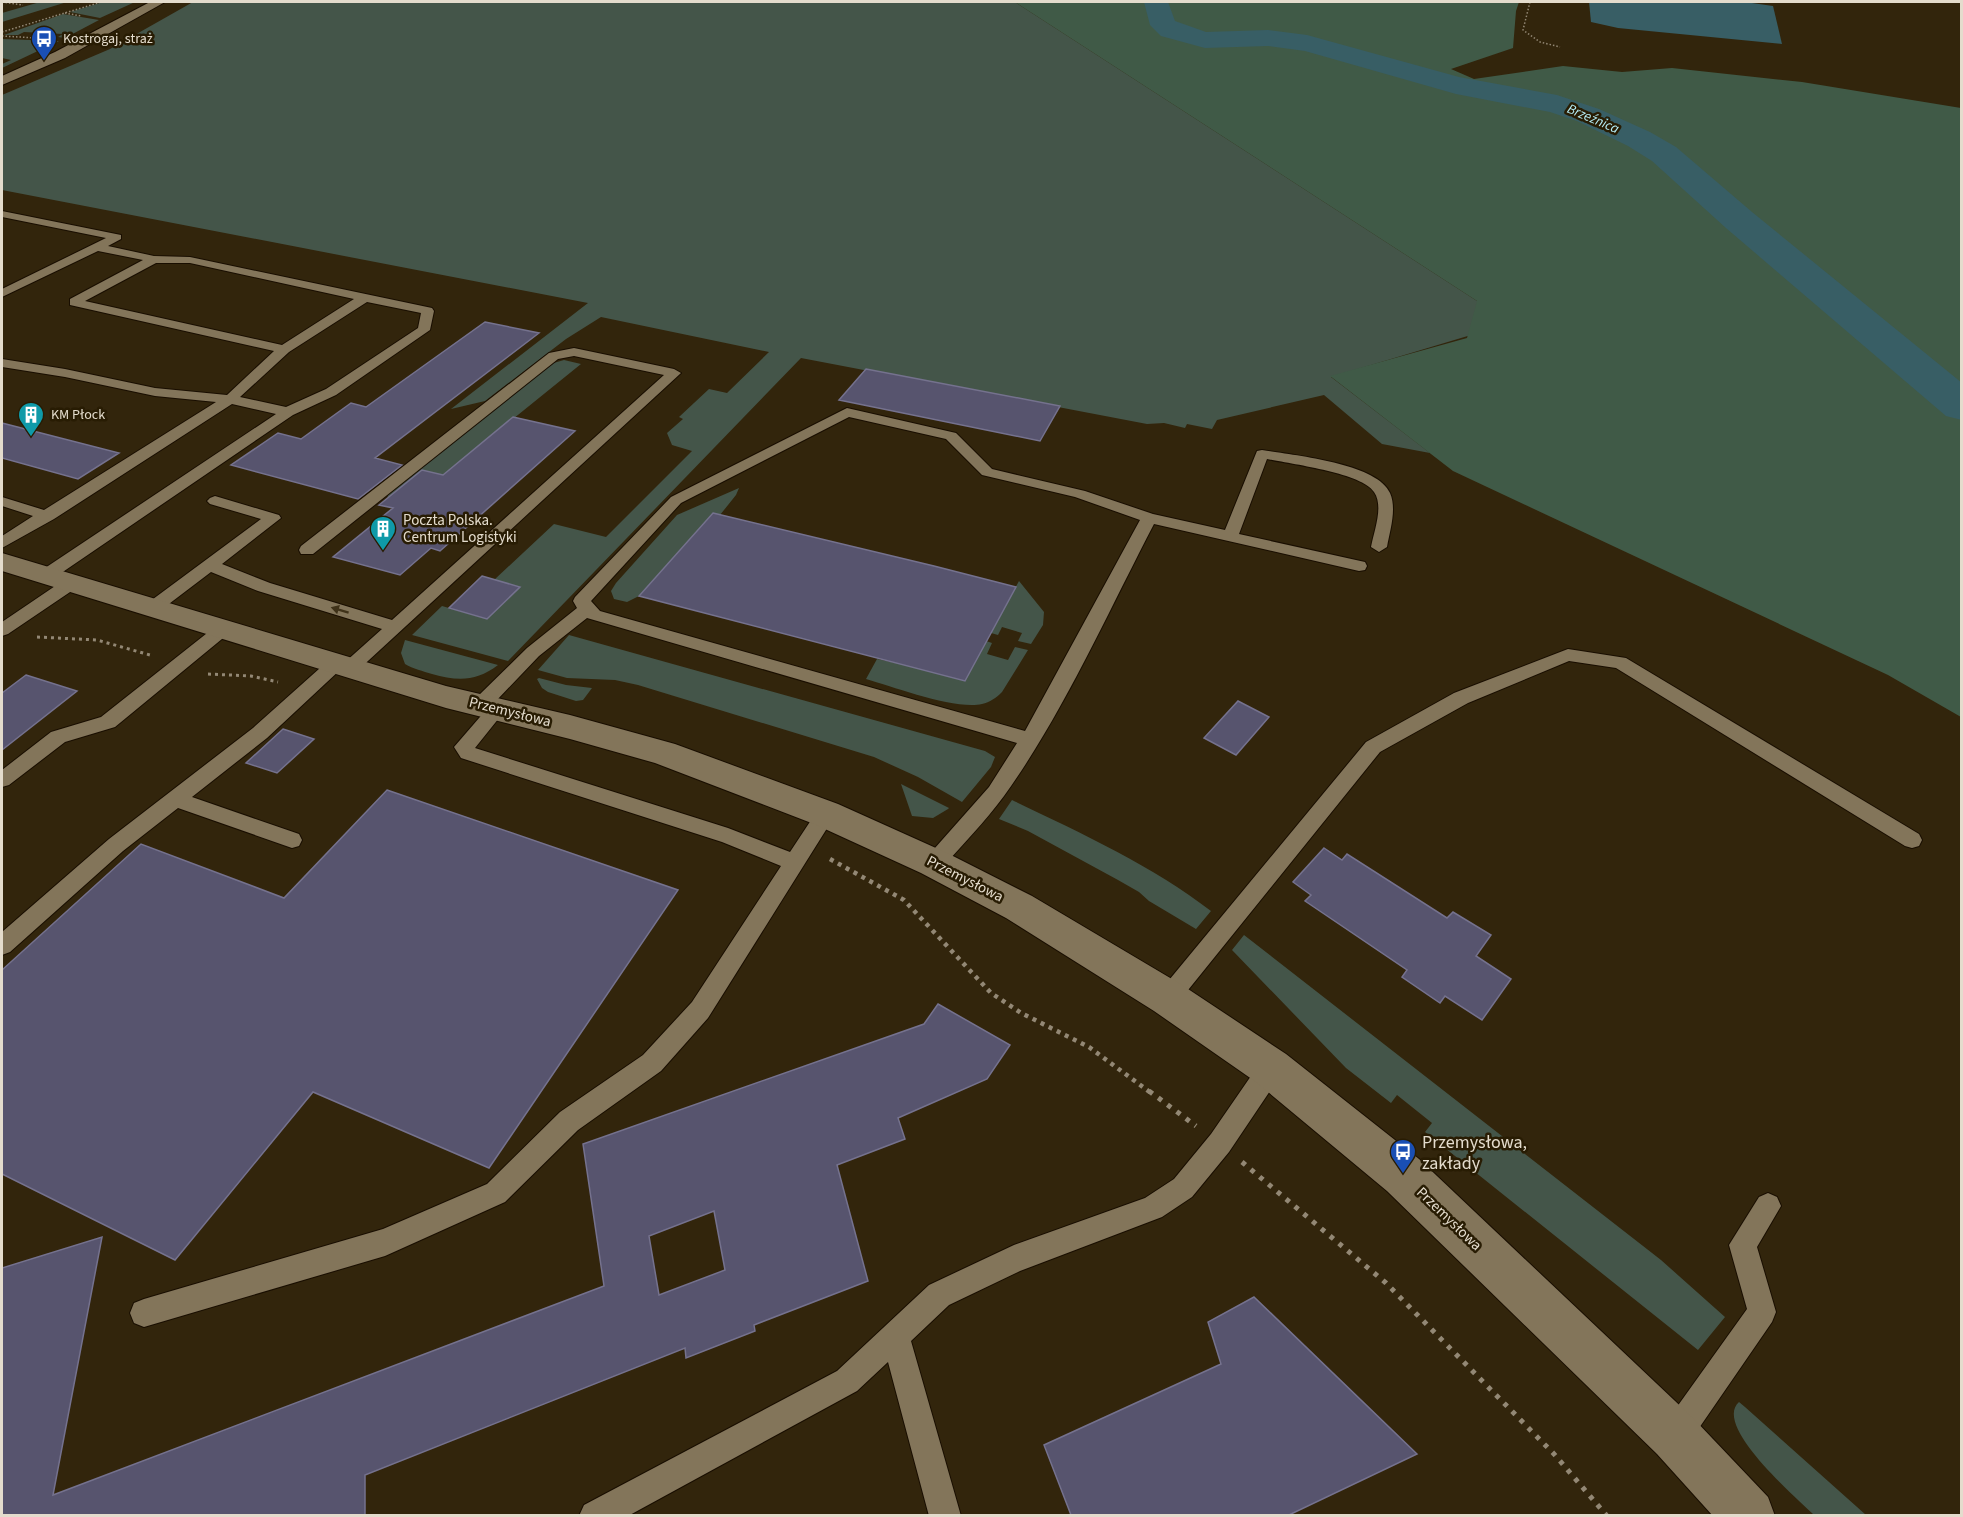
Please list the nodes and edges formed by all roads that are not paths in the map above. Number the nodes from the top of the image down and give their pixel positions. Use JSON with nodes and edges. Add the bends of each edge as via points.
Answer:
{"nodes":[{"id":1,"x":159,"y":2,"type":"edge"},
{"id":2,"x":2,"y":81,"type":"edge"},
{"id":3,"x":2,"y":214,"type":"edge"},
{"id":4,"x":96,"y":247,"type":"junction"},
{"id":5,"x":154,"y":260,"type":"junction"},
{"id":6,"x":2,"y":292,"type":"edge"},
{"id":7,"x":365,"y":298,"type":"junction"},
{"id":8,"x":284,"y":349,"type":"junction"},
{"id":9,"x":2,"y":363,"type":"edge"},
{"id":10,"x":231,"y":399,"type":"junction"},
{"id":11,"x":288,"y":412,"type":"junction"},
{"id":12,"x":2,"y":501,"type":"edge"},
{"id":13,"x":215,"y":501,"type":"dead end"},
{"id":14,"x":48,"y":516,"type":"junction"},
{"id":15,"x":1149,"y":518,"type":"junction"},
{"id":16,"x":1230,"y":537,"type":"junction"},
{"id":17,"x":2,"y":543,"type":"edge"},
{"id":18,"x":1378,"y":547,"type":"dead end"},
{"id":19,"x":308,"y":550,"type":"dead end"},
{"id":20,"x":2,"y":562,"type":"edge"},
{"id":21,"x":209,"y":565,"type":"junction"},
{"id":22,"x":1359,"y":566,"type":"dead end"},
{"id":23,"x":58,"y":580,"type":"junction"},
{"id":24,"x":588,"y":608,"type":"junction"},
{"id":25,"x":151,"y":609,"type":"junction"},
{"id":26,"x":396,"y":627,"type":"junction"},
{"id":27,"x":2,"y":630,"type":"edge"},
{"id":28,"x":222,"y":630,"type":"junction"},
{"id":29,"x":343,"y":666,"type":"junction"},
{"id":30,"x":490,"y":706,"type":"junction"},
{"id":31,"x":1029,"y":740,"type":"junction"},
{"id":32,"x":2,"y":780,"type":"edge"},
{"id":33,"x":176,"y":799,"type":"junction"},
{"id":34,"x":826,"y":814,"type":"junction"},
{"id":35,"x":292,"y":840,"type":"dead end"},
{"id":36,"x":1912,"y":840,"type":"dead end"},
{"id":37,"x":799,"y":855,"type":"junction"},
{"id":38,"x":934,"y":863,"type":"junction"},
{"id":39,"x":2,"y":945,"type":"edge"},
{"id":40,"x":1168,"y":998,"type":"junction"},
{"id":41,"x":1271,"y":1068,"type":"junction"},
{"id":42,"x":1768,"y":1206,"type":"dead end"},
{"id":43,"x":144,"y":1313,"type":"dead end"},
{"id":44,"x":895,"y":1335,"type":"junction"},
{"id":45,"x":1675,"y":1436,"type":"junction"},
{"id":46,"x":595,"y":1515,"type":"edge"},
{"id":47,"x":945,"y":1515,"type":"edge"},
{"id":48,"x":1749,"y":1515,"type":"edge"}],
"edges":[{"from":1,"to":2,"type":"street"},
{"from":3,"to":4,"type":"lane","via":[[117,237]]},
{"from":4,"to":5,"type":"lane"},
{"from":4,"to":6,"type":"lane"},
{"from":5,"to":7,"type":"lane","via":[[190,260]]},
{"from":5,"to":8,"type":"lane","via":[[74,302]]},
{"from":7,"to":8,"type":"lane"},
{"from":7,"to":11,"type":"lane","via":[[428,311],[424,330],[331,392]]},
{"from":8,"to":10,"type":"lane"},
{"from":9,"to":10,"type":"lane","via":[[155,392]]},
{"from":10,"to":11,"type":"lane"},
{"from":10,"to":14,"type":"lane"},
{"from":11,"to":23,"type":"lane"},
{"from":12,"to":14,"type":"lane"},
{"from":13,"to":21,"type":"lane","via":[[273,518]]},
{"from":14,"to":17,"type":"lane"},
{"from":15,"to":16,"type":"lane"},
{"from":15,"to":24,"type":"lane","via":[[1080,494],[987,472],[951,436],[847,412],[676,500],[581,601]]},
{"from":15,"to":31,"type":"lane"},
{"from":16,"to":18,"type":"lane","via":[[1262,454],[1354,473],[1373,481],[1381,489],[1386,508]]},
{"from":16,"to":22,"type":"lane"},
{"from":19,"to":26,"type":"lane","via":[[554,356],[574,352],[674,373]]},
{"from":20,"to":23,"type":"street","name":"Przemysłowa"},
{"from":21,"to":25,"type":"lane"},
{"from":26,"to":21,"type":"lane","one_way":true,"via":[[264,587]]},
{"from":23,"to":25,"type":"street","name":"Przemysłowa"},
{"from":23,"to":27,"type":"lane"},
{"from":24,"to":30,"type":"lane","via":[[533,652]]},
{"from":24,"to":31,"type":"lane","via":[[594,615]]},
{"from":25,"to":28,"type":"street","name":"Przemysłowa"},
{"from":26,"to":29,"type":"lane"},
{"from":28,"to":29,"type":"street","name":"Przemysłowa"},
{"from":28,"to":32,"type":"lane","via":[[108,722],[58,737]]},
{"from":29,"to":30,"type":"street","name":"Przemysłowa"},
{"from":29,"to":33,"type":"lane","via":[[308,689],[260,733]]},
{"from":30,"to":34,"type":"street","name":"Przemysłowa","via":[[663,753]]},
{"from":30,"to":37,"type":"lane","via":[[464,747],[468,753]]},
{"from":31,"to":38,"type":"lane","via":[[996,792]]},
{"from":33,"to":35,"type":"lane"},
{"from":33,"to":39,"type":"lane","via":[[116,845]]},
{"from":34,"to":37,"type":"lane"},
{"from":34,"to":38,"type":"street","name":"Przemysłowa"},
{"from":36,"to":40,"type":"lane","via":[[1620,662],[1568,655],[1461,698],[1373,747]]},
{"from":37,"to":43,"type":"lane","via":[[700,1010],[652,1063],[569,1121],[496,1193],[385,1242]]},
{"from":38,"to":40,"type":"street","name":"Przemysłowa","via":[[1019,907]]},
{"from":40,"to":41,"type":"street","name":"Przemysłowa"},
{"from":41,"to":44,"type":"lane","via":[[1220,1143],[1183,1188],[1153,1208],[1014,1259],[939,1295]]},
{"from":41,"to":45,"type":"street","name":"Przemysłowa","via":[[1403,1176]]},
{"from":42,"to":45,"type":"lane","via":[[1743,1245],[1762,1312]]},
{"from":44,"to":46,"type":"lane","via":[[847,1382]]},
{"from":44,"to":47,"type":"lane"},
{"from":45,"to":48,"type":"street","name":"Przemysłowa"}]}
